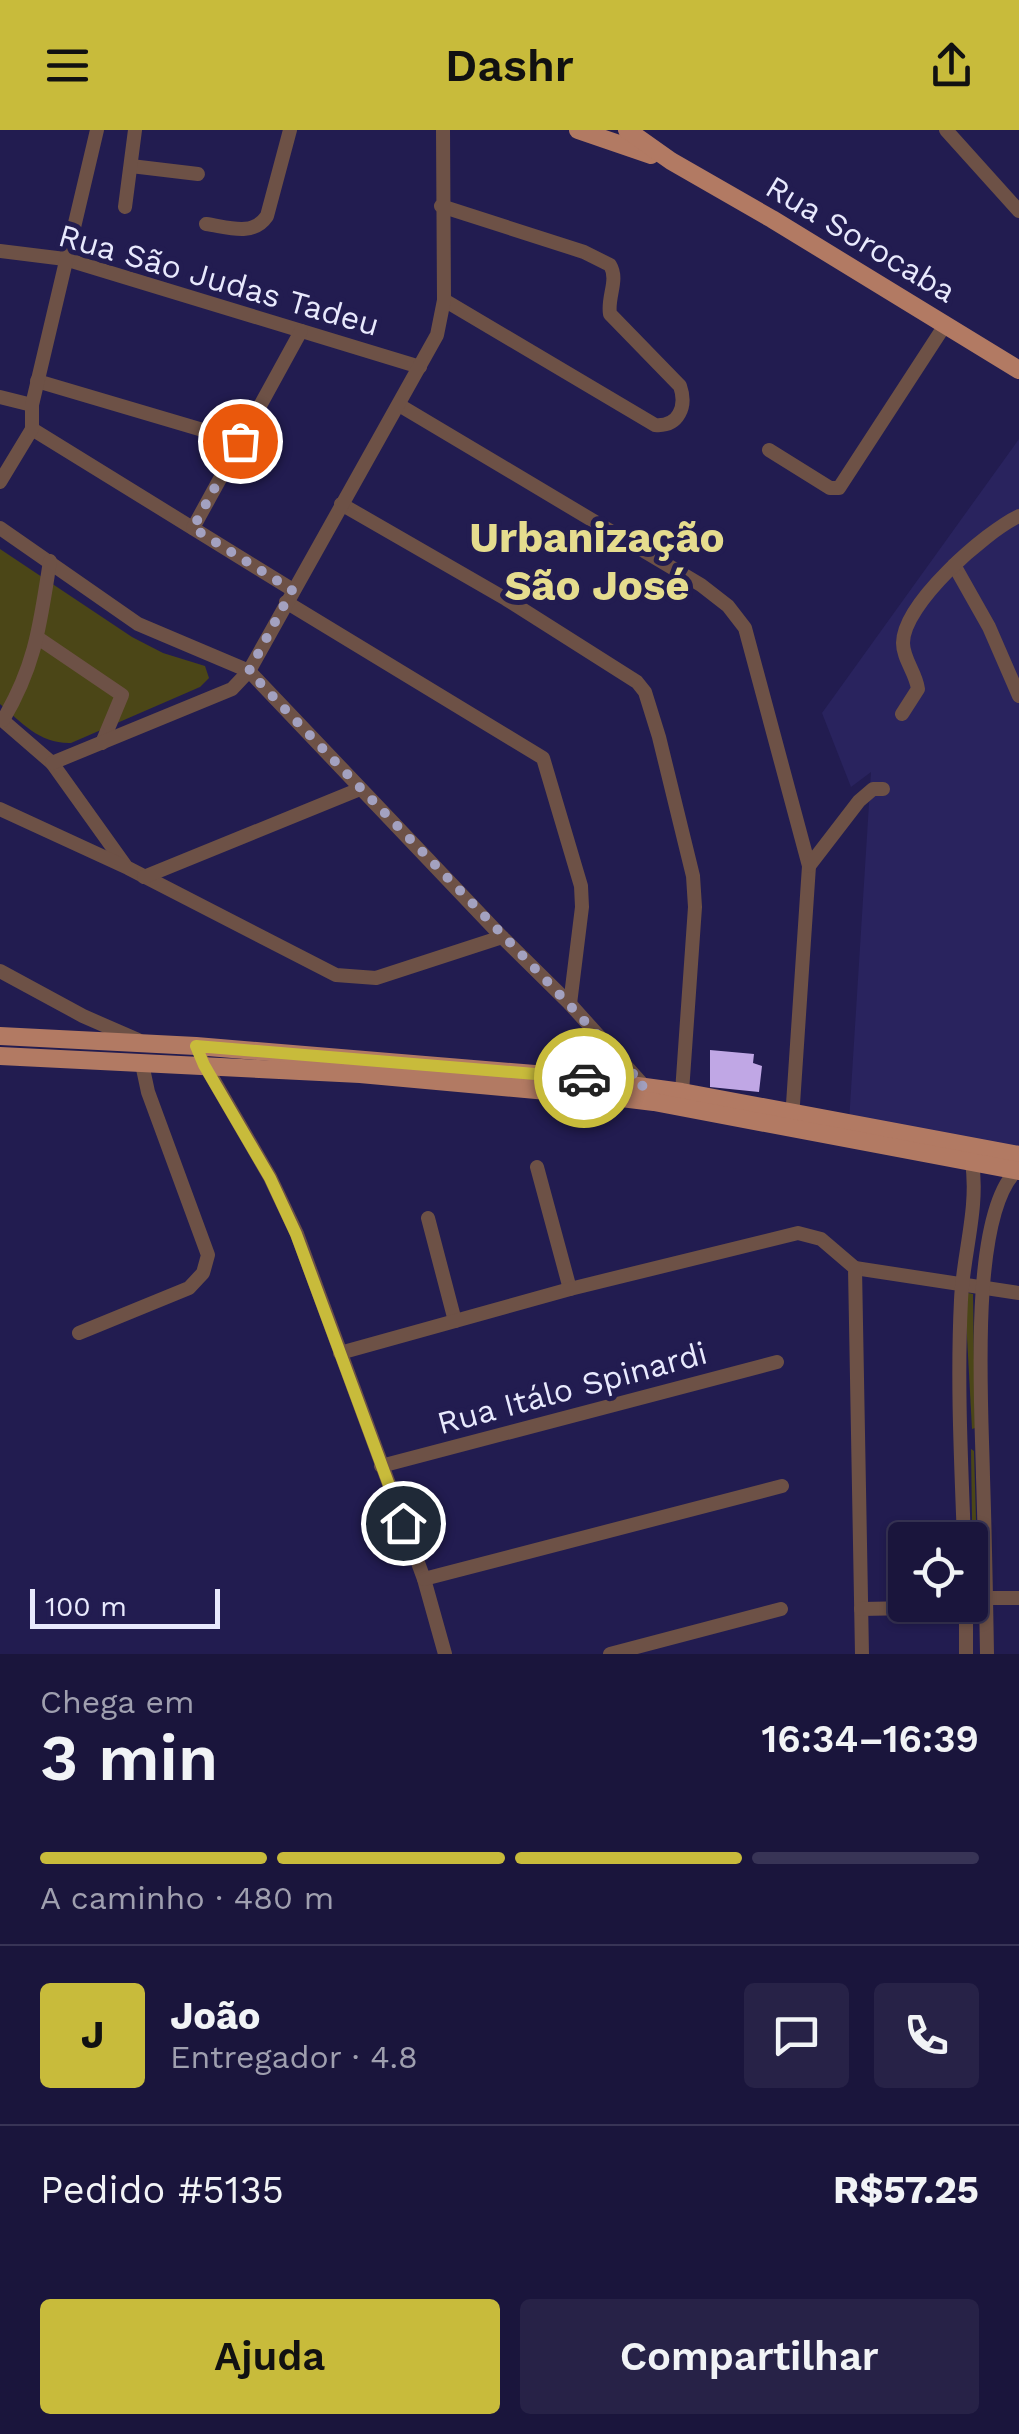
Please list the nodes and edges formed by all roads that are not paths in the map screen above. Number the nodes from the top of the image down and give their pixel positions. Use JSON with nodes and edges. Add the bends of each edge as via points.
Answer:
{"nodes":[{"id":1,"x":97,"y":130,"type":"edge"},
{"id":2,"x":135,"y":130,"type":"edge"},
{"id":3,"x":290,"y":130,"type":"edge"},
{"id":4,"x":443,"y":130,"type":"edge"},
{"id":5,"x":578,"y":130,"type":"edge"},
{"id":6,"x":626,"y":130,"type":"edge"},
{"id":7,"x":946,"y":130,"type":"edge"},
{"id":8,"x":671,"y":161,"type":"junction"},
{"id":9,"x":131,"y":166,"type":"junction"},
{"id":10,"x":198,"y":174,"type":"dead end"},
{"id":11,"x":442,"y":206,"type":"junction"},
{"id":12,"x":125,"y":207,"type":"dead end"},
{"id":13,"x":1019,"y":210,"type":"edge"},
{"id":14,"x":206,"y":224,"type":"dead end"},
{"id":15,"x":0,"y":251,"type":"edge"},
{"id":16,"x":65,"y":260,"type":"junction"},
{"id":17,"x":444,"y":300,"type":"junction"},
{"id":18,"x":945,"y":325,"type":"junction"},
{"id":19,"x":300,"y":331,"type":"junction"},
{"id":20,"x":420,"y":368,"type":"junction"},
{"id":21,"x":1019,"y":370,"type":"edge"},
{"id":22,"x":37,"y":381,"type":"junction"},
{"id":23,"x":0,"y":397,"type":"edge"},
{"id":24,"x":32,"y":405,"type":"junction"},
{"id":25,"x":399,"y":405,"type":"junction"},
{"id":26,"x":32,"y":430,"type":"junction"},
{"id":27,"x":240,"y":441,"type":"junction"},
{"id":28,"x":768,"y":450,"type":"dead end"},
{"id":29,"x":0,"y":482,"type":"edge"},
{"id":30,"x":341,"y":504,"type":"junction"},
{"id":31,"x":1019,"y":516,"type":"edge"},
{"id":32,"x":0,"y":528,"type":"edge"},
{"id":33,"x":193,"y":528,"type":"junction"},
{"id":34,"x":50,"y":561,"type":"junction"},
{"id":35,"x":954,"y":564,"type":"junction"},
{"id":36,"x":289,"y":596,"type":"junction"},
{"id":37,"x":38,"y":638,"type":"junction"},
{"id":38,"x":249,"y":671,"type":"junction"},
{"id":39,"x":1019,"y":696,"type":"edge"},
{"id":40,"x":902,"y":714,"type":"dead end"},
{"id":41,"x":2,"y":719,"type":"edge"},
{"id":42,"x":102,"y":742,"type":"junction"},
{"id":43,"x":52,"y":764,"type":"junction"},
{"id":44,"x":360,"y":789,"type":"junction"},
{"id":45,"x":883,"y":789,"type":"dead end"},
{"id":46,"x":0,"y":808,"type":"edge"},
{"id":47,"x":809,"y":866,"type":"junction"},
{"id":48,"x":128,"y":868,"type":"junction"},
{"id":49,"x":144,"y":877,"type":"junction"},
{"id":50,"x":502,"y":938,"type":"junction"},
{"id":51,"x":0,"y":971,"type":"edge"},
{"id":52,"x":570,"y":1004,"type":"junction"},
{"id":53,"x":83,"y":1016,"type":"junction"},
{"id":54,"x":0,"y":1036,"type":"edge"},
{"id":55,"x":104,"y":1042,"type":"junction"},
{"id":56,"x":153,"y":1046,"type":"junction"},
{"id":57,"x":196,"y":1046,"type":"junction"},
{"id":58,"x":0,"y":1056,"type":"edge"},
{"id":59,"x":113,"y":1064,"type":"junction"},
{"id":60,"x":142,"y":1064,"type":"junction"},
{"id":61,"x":204,"y":1065,"type":"junction"},
{"id":62,"x":644,"y":1086,"type":"junction"},
{"id":63,"x":682,"y":1092,"type":"junction"},
{"id":64,"x":792,"y":1122,"type":"junction"},
{"id":65,"x":972,"y":1162,"type":"junction"},
{"id":66,"x":1018,"y":1165,"type":"edge"},
{"id":67,"x":537,"y":1167,"type":"dead end"},
{"id":68,"x":428,"y":1218,"type":"dead end"},
{"id":69,"x":855,"y":1268,"type":"junction"},
{"id":70,"x":962,"y":1283,"type":"junction"},
{"id":71,"x":982,"y":1286,"type":"junction"},
{"id":72,"x":570,"y":1289,"type":"junction"},
{"id":73,"x":1019,"y":1293,"type":"edge"},
{"id":74,"x":455,"y":1322,"type":"junction"},
{"id":75,"x":78,"y":1333,"type":"dead end"},
{"id":76,"x":340,"y":1353,"type":"junction"},
{"id":77,"x":777,"y":1362,"type":"dead end"},
{"id":78,"x":982,"y":1438,"type":"junction"},
{"id":79,"x":960,"y":1439,"type":"junction"},
{"id":80,"x":381,"y":1466,"type":"junction"},
{"id":81,"x":782,"y":1486,"type":"dead end"},
{"id":82,"x":963,"y":1522,"type":"edge"},
{"id":83,"x":984,"y":1522,"type":"edge"},
{"id":84,"x":424,"y":1579,"type":"junction"},
{"id":85,"x":988,"y":1598,"type":"edge"},
{"id":86,"x":1019,"y":1598,"type":"edge"},
{"id":87,"x":888,"y":1607,"type":"edge"},
{"id":88,"x":861,"y":1608,"type":"junction"},
{"id":89,"x":781,"y":1609,"type":"dead end"},
{"id":90,"x":966,"y":1622,"type":"edge"},
{"id":91,"x":986,"y":1622,"type":"edge"},
{"id":92,"x":445,"y":1654,"type":"edge"},
{"id":93,"x":610,"y":1654,"type":"edge"},
{"id":94,"x":862,"y":1654,"type":"edge"},
{"id":95,"x":966,"y":1654,"type":"edge"},
{"id":96,"x":987,"y":1654,"type":"edge"}],
"edges":[{"from":1,"to":16,"type":"street"},
{"from":2,"to":9,"type":"street"},
{"from":3,"to":14,"type":"street","via":[[261,226]]},
{"from":4,"to":11,"type":"street"},
{"from":5,"to":8,"type":"main road","name":"Rua Sorocaba"},
{"from":6,"to":8,"type":"main road","name":"Rua Sorocaba"},
{"from":7,"to":13,"type":"street"},
{"from":8,"to":18,"type":"main road","name":"Rua Sorocaba"},
{"from":9,"to":10,"type":"street"},
{"from":9,"to":12,"type":"street"},
{"from":11,"to":17,"type":"street"},
{"from":11,"to":17,"type":"street","via":[[610,265],[610,314],[680,386],[682,410],[675,422],[655,425]]},
{"from":15,"to":16,"type":"street","name":"Rua São Judas Tadeu"},
{"from":16,"to":19,"type":"street","name":"Rua São Judas Tadeu"},
{"from":16,"to":22,"type":"street"},
{"from":17,"to":20,"type":"street","via":[[438,335]]},
{"from":18,"to":21,"type":"main road","name":"Rua Sorocaba"},
{"from":18,"to":28,"type":"street","via":[[839,488]]},
{"from":19,"to":20,"type":"street","name":"Rua São Judas Tadeu"},
{"from":19,"to":27,"type":"street"},
{"from":20,"to":25,"type":"street"},
{"from":22,"to":24,"type":"street"},
{"from":22,"to":27,"type":"street"},
{"from":23,"to":24,"type":"street"},
{"from":24,"to":26,"type":"street"},
{"from":25,"to":30,"type":"street"},
{"from":25,"to":47,"type":"street","via":[[728,606],[754,652]]},
{"from":26,"to":29,"type":"street"},
{"from":26,"to":33,"type":"street"},
{"from":27,"to":33,"type":"street"},
{"from":30,"to":36,"type":"street"},
{"from":30,"to":63,"type":"street","via":[[506,599],[645,692],[693,876]]},
{"from":31,"to":35,"type":"street"},
{"from":32,"to":34,"type":"street"},
{"from":33,"to":36,"type":"street"},
{"from":34,"to":37,"type":"street"},
{"from":34,"to":38,"type":"street","via":[[138,624]]},
{"from":35,"to":39,"type":"street"},
{"from":35,"to":40,"type":"street","via":[[906,630],[903,642],[918,689]]},
{"from":36,"to":38,"type":"street"},
{"from":36,"to":52,"type":"street","via":[[543,758],[580,886]]},
{"from":37,"to":41,"type":"street"},
{"from":37,"to":42,"type":"street","via":[[122,696]]},
{"from":38,"to":42,"type":"street","via":[[232,689]]},
{"from":38,"to":44,"type":"street"},
{"from":41,"to":43,"type":"street"},
{"from":42,"to":43,"type":"street"},
{"from":43,"to":48,"type":"street"},
{"from":44,"to":49,"type":"street"},
{"from":44,"to":50,"type":"street"},
{"from":45,"to":47,"type":"street","via":[[859,800]]},
{"from":46,"to":48,"type":"street"},
{"from":47,"to":64,"type":"street"},
{"from":48,"to":49,"type":"street"},
{"from":49,"to":50,"type":"street","via":[[336,975],[376,978]]},
{"from":50,"to":52,"type":"street"},
{"from":51,"to":53,"type":"street"},
{"from":52,"to":62,"type":"street"},
{"from":53,"to":55,"type":"street"},
{"from":53,"to":56,"type":"street"},
{"from":54,"to":55,"type":"main road"},
{"from":55,"to":56,"type":"main road"},
{"from":55,"to":59,"type":"street"},
{"from":56,"to":57,"type":"main road"},
{"from":57,"to":61,"type":"street"},
{"from":57,"to":62,"type":"main road"},
{"from":58,"to":59,"type":"main road"},
{"from":59,"to":60,"type":"main road"},
{"from":60,"to":61,"type":"main road"},
{"from":60,"to":75,"type":"street","via":[[208,1255],[189,1288]]},
{"from":61,"to":64,"type":"main road","via":[[533,1088]]},
{"from":61,"to":76,"type":"street","via":[[270,1178]]},
{"from":62,"to":63,"type":"main road"},
{"from":63,"to":64,"type":"main road"},
{"from":64,"to":65,"type":"main road"},
{"from":64,"to":66,"type":"main road"},
{"from":65,"to":66,"type":"main road"},
{"from":65,"to":70,"type":"street","via":[[976,1186]]},
{"from":66,"to":71,"type":"street","via":[[997,1205]]},
{"from":67,"to":72,"type":"street"},
{"from":68,"to":74,"type":"street"},
{"from":69,"to":70,"type":"street"},
{"from":69,"to":72,"type":"street","via":[[822,1239],[798,1233]]},
{"from":69,"to":88,"type":"street"},
{"from":70,"to":71,"type":"street"},
{"from":70,"to":79,"type":"street"},
{"from":71,"to":73,"type":"street"},
{"from":71,"to":78,"type":"street"},
{"from":72,"to":74,"type":"street"},
{"from":74,"to":76,"type":"street"},
{"from":76,"to":80,"type":"street"},
{"from":77,"to":80,"type":"street","name":"Rua Itálo Spinardi"},
{"from":78,"to":79,"type":"street"},
{"from":78,"to":83,"type":"street"},
{"from":79,"to":82,"type":"street"},
{"from":80,"to":84,"type":"street"},
{"from":81,"to":84,"type":"street"},
{"from":84,"to":92,"type":"street"},
{"from":85,"to":86,"type":"street"},
{"from":87,"to":88,"type":"street"},
{"from":88,"to":94,"type":"street"},
{"from":89,"to":93,"type":"street"},
{"from":90,"to":95,"type":"street"},
{"from":91,"to":96,"type":"street"}]}
